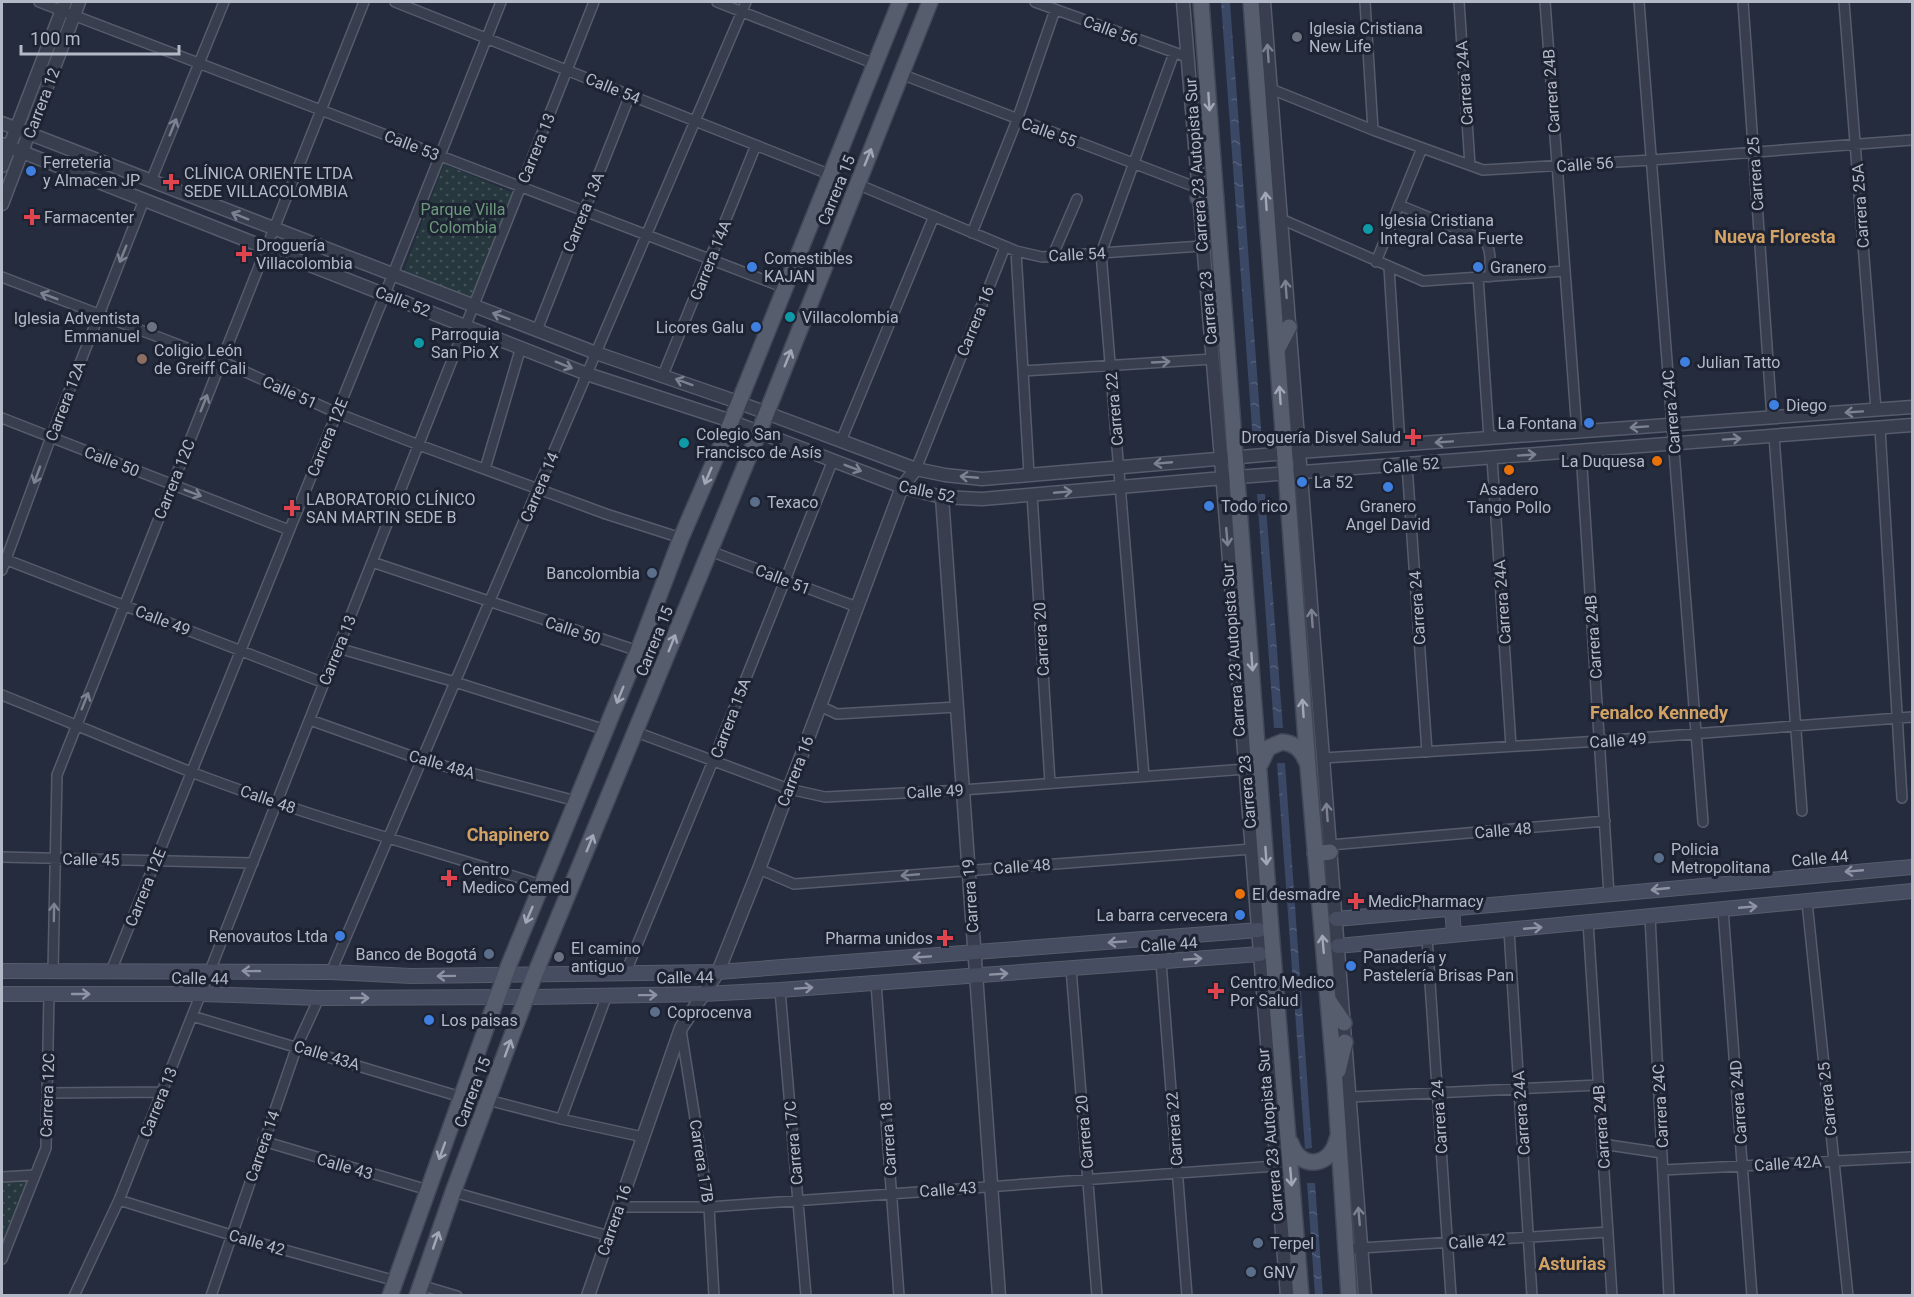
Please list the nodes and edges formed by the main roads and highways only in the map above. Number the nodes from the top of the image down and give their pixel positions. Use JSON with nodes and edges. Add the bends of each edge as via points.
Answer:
{"nodes":[{"id":1,"x":900,"y":2,"type":"edge"},
{"id":2,"x":930,"y":2,"type":"edge"},
{"id":3,"x":1201,"y":2,"type":"edge"},
{"id":4,"x":1251,"y":2,"type":"edge"},
{"id":5,"x":1198,"y":193,"type":"road end"},
{"id":6,"x":1216,"y":197,"type":"junction"},
{"id":7,"x":1269,"y":245,"type":"junction"},
{"id":8,"x":1284,"y":262,"type":"road end"},
{"id":9,"x":1289,"y":327,"type":"road end"},
{"id":10,"x":1277,"y":350,"type":"junction"},
{"id":11,"x":1308,"y":767,"type":"junction"},
{"id":12,"x":1253,"y":770,"type":"junction"},
{"id":13,"x":1912,"y":867,"type":"edge"},
{"id":14,"x":1887,"y":868,"type":"junction"},
{"id":15,"x":1912,"y":891,"type":"edge"},
{"id":16,"x":1889,"y":894,"type":"junction"},
{"id":17,"x":1452,"y":907,"type":"junction"},
{"id":18,"x":1336,"y":919,"type":"road end"},
{"id":19,"x":1259,"y":930,"type":"road end"},
{"id":20,"x":1454,"y":935,"type":"junction"},
{"id":21,"x":1338,"y":946,"type":"road end"},
{"id":22,"x":1260,"y":954,"type":"road end"},
{"id":23,"x":2,"y":971,"type":"edge"},
{"id":24,"x":535,"y":974,"type":"junction"},
{"id":25,"x":505,"y":975,"type":"junction"},
{"id":26,"x":2,"y":994,"type":"edge"},
{"id":27,"x":496,"y":996,"type":"junction"},
{"id":28,"x":527,"y":996,"type":"junction"},
{"id":29,"x":1328,"y":1000,"type":"junction"},
{"id":30,"x":1344,"y":1023,"type":"road end"},
{"id":31,"x":1345,"y":1042,"type":"road end"},
{"id":32,"x":1335,"y":1082,"type":"junction"},
{"id":33,"x":1338,"y":1128,"type":"junction"},
{"id":34,"x":1287,"y":1131,"type":"junction"},
{"id":35,"x":393,"y":1288,"type":"edge"},
{"id":36,"x":418,"y":1290,"type":"edge"},
{"id":37,"x":1301,"y":1296,"type":"edge"},
{"id":38,"x":1349,"y":1296,"type":"edge"}],
"edges":[{"from":1,"to":25,"type":"main road","name":"Carrera 15","one_way":true},
{"from":24,"to":2,"type":"main road","name":"Carrera 15","one_way":true,"via":[[759,432]]},
{"from":3,"to":6,"type":"main road","name":"Carrera 23 Autopista Sur","one_way":true},
{"from":7,"to":4,"type":"main road","one_way":true},
{"from":5,"to":6,"type":"main road"},
{"from":6,"to":12,"type":"main road","name":"Carrera 23 Autopista Sur","one_way":true,"via":[[1230,478]]},
{"from":7,"to":8,"type":"main road"},
{"from":7,"to":10,"type":"main road"},
{"from":9,"to":10,"type":"main road"},
{"from":11,"to":10,"type":"main road","one_way":true,"via":[[1294,474]]},
{"from":11,"to":12,"type":"main road","via":[[1300,750],[1282,742],[1271,745]]},
{"from":29,"to":11,"type":"main road","one_way":true,"via":[[1325,850]]},
{"from":12,"to":34,"type":"main road","name":"Carrera 23 Autopista Sur","one_way":true,"via":[[1272,1015]]},
{"from":13,"to":14,"type":"main road","name":"Calle 44"},
{"from":14,"to":16,"type":"main road"},
{"from":14,"to":17,"type":"main road","name":"Calle 44","one_way":true},
{"from":15,"to":16,"type":"main road"},
{"from":20,"to":16,"type":"main road","one_way":true},
{"from":17,"to":18,"type":"main road","name":"Calle 44"},
{"from":17,"to":20,"type":"main road"},
{"from":19,"to":24,"type":"main road","name":"Calle 44","one_way":true,"via":[[718,972]]},
{"from":20,"to":21,"type":"main road"},
{"from":28,"to":22,"type":"main road","name":"Calle 44","one_way":true,"via":[[780,990]]},
{"from":25,"to":23,"type":"main road","name":"Calle 44","one_way":true},
{"from":24,"to":25,"type":"main road","name":"Calle 44"},
{"from":24,"to":28,"type":"main road","name":"Carrera 15"},
{"from":25,"to":27,"type":"main road","name":"Carrera 15"},
{"from":26,"to":27,"type":"main road","name":"Calle 44","one_way":true},
{"from":27,"to":28,"type":"main road","name":"Calle 44"},
{"from":27,"to":35,"type":"main road","name":"Carrera 15","one_way":true},
{"from":36,"to":28,"type":"main road","name":"Carrera 15","one_way":true},
{"from":29,"to":30,"type":"main road"},
{"from":29,"to":32,"type":"main road"},
{"from":31,"to":32,"type":"main road"},
{"from":32,"to":33,"type":"main road"},
{"from":33,"to":34,"type":"main road","via":[[1334,1150],[1325,1159],[1314,1162],[1298,1157]]},
{"from":33,"to":38,"type":"main road","via":[[1354,1249]]},
{"from":34,"to":37,"type":"main road","name":"Carrera 23 Autopista Sur","one_way":true,"via":[[1290,1254]]}]}
